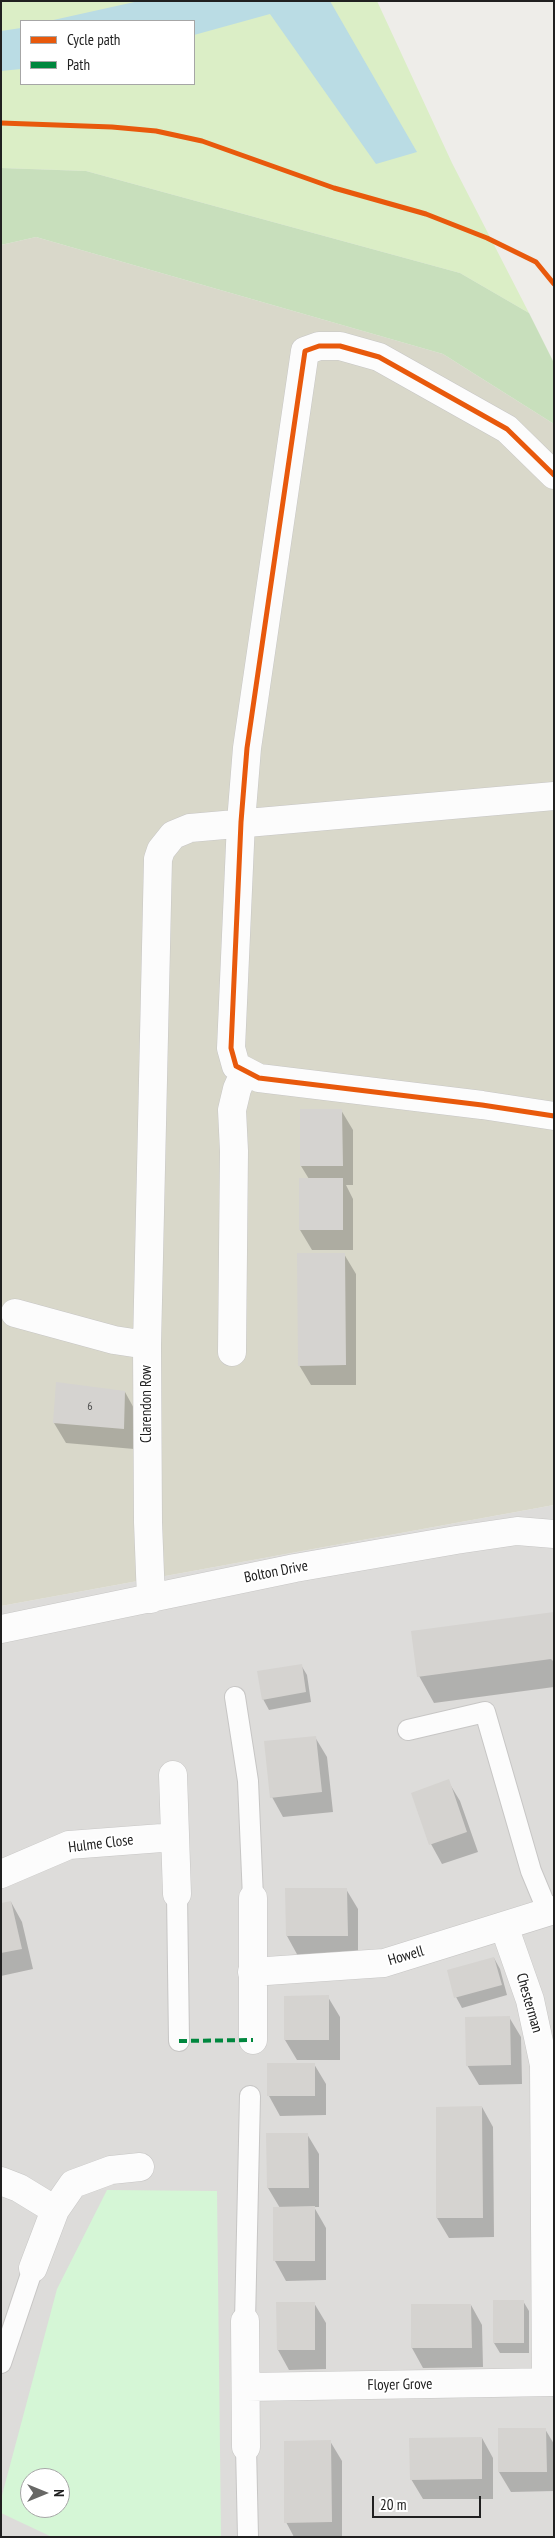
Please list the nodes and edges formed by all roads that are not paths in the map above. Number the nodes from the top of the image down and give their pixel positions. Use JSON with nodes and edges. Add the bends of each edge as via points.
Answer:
{"nodes":[{"id":1,"x":554,"y":475,"type":"edge"},
{"id":2,"x":554,"y":796,"type":"edge"},
{"id":3,"x":241,"y":822,"type":"junction"},
{"id":4,"x":245,"y":1071,"type":"junction"},
{"id":5,"x":554,"y":1116,"type":"edge"},
{"id":6,"x":15,"y":1313,"type":"dead end"},
{"id":7,"x":147,"y":1345,"type":"junction"},
{"id":8,"x":232,"y":1352,"type":"dead end"},
{"id":9,"x":554,"y":1534,"type":"edge"},
{"id":10,"x":151,"y":1599,"type":"junction"},
{"id":11,"x":1,"y":1630,"type":"edge"},
{"id":12,"x":235,"y":1697,"type":"dead end"},
{"id":13,"x":408,"y":1730,"type":"dead end"},
{"id":14,"x":173,"y":1775,"type":"dead end"},
{"id":15,"x":175,"y":1837,"type":"junction"},
{"id":16,"x":1,"y":1874,"type":"edge"},
{"id":17,"x":177,"y":1894,"type":"joint"},
{"id":18,"x":253,"y":1898,"type":"joint"},
{"id":19,"x":551,"y":1911,"type":"edge"},
{"id":20,"x":504,"y":1926,"type":"junction"},
{"id":21,"x":252,"y":1972,"type":"junction"},
{"id":22,"x":253,"y":2040,"type":"dead end"},
{"id":23,"x":179,"y":2041,"type":"dead end"},
{"id":24,"x":250,"y":2096,"type":"dead end"},
{"id":25,"x":140,"y":2167,"type":"dead end"},
{"id":26,"x":1,"y":2181,"type":"edge"},
{"id":27,"x":55,"y":2210,"type":"junction"},
{"id":28,"x":33,"y":2268,"type":"joint"},
{"id":29,"x":245,"y":2321,"type":"joint"},
{"id":30,"x":1,"y":2363,"type":"edge"},
{"id":31,"x":550,"y":2382,"type":"edge"},
{"id":32,"x":247,"y":2387,"type":"junction"},
{"id":33,"x":246,"y":2447,"type":"joint"},
{"id":34,"x":248,"y":2537,"type":"edge"}],
"edges":[{"from":1,"to":3,"type":"street","via":[[506,429],[379,357],[340,346],[319,346],[305,351],[247,748]]},
{"from":2,"to":3,"type":"street"},
{"from":3,"to":4,"type":"street","via":[[231,1048],[236,1066]]},
{"from":3,"to":7,"type":"street","via":[[190,828],[173,835],[158,859]]},
{"from":4,"to":5,"type":"street","via":[[259,1078]]},
{"from":4,"to":8,"type":"street","via":[[232,1110]]},
{"from":6,"to":7,"type":"street","name":"Clarendon Row","via":[[114,1340]]},
{"from":7,"to":10,"type":"street","name":"Clarendon Row"},
{"from":9,"to":10,"type":"street","name":"Bolton Drive","via":[[517,1532],[456,1540],[295,1568]]},
{"from":10,"to":11,"type":"street","name":"Bolton Drive"},
{"from":12,"to":18,"type":"lane","via":[[248,1781]]},
{"from":13,"to":19,"type":"lane","via":[[485,1712],[531,1871]]},
{"from":14,"to":15,"type":"street"},
{"from":15,"to":16,"type":"street","name":"Hulme Close","via":[[69,1845]]},
{"from":15,"to":17,"type":"street"},
{"from":17,"to":23,"type":"lane"},
{"from":18,"to":21,"type":"street"},
{"from":19,"to":20,"type":"street","name":"Howell"},
{"from":20,"to":21,"type":"street","name":"Howell","via":[[384,1963]]},
{"from":20,"to":31,"type":"street","name":"Chesterman","via":[[530,2000],[544,2065]]},
{"from":21,"to":22,"type":"street"},
{"from":24,"to":29,"type":"lane"},
{"from":25,"to":27,"type":"street","via":[[112,2170],[73,2184]]},
{"from":26,"to":27,"type":"street"},
{"from":27,"to":28,"type":"street"},
{"from":28,"to":30,"type":"lane"},
{"from":29,"to":32,"type":"street"},
{"from":31,"to":32,"type":"street","name":"Floyer Grove"},
{"from":32,"to":33,"type":"street"},
{"from":33,"to":34,"type":"lane"}]}
